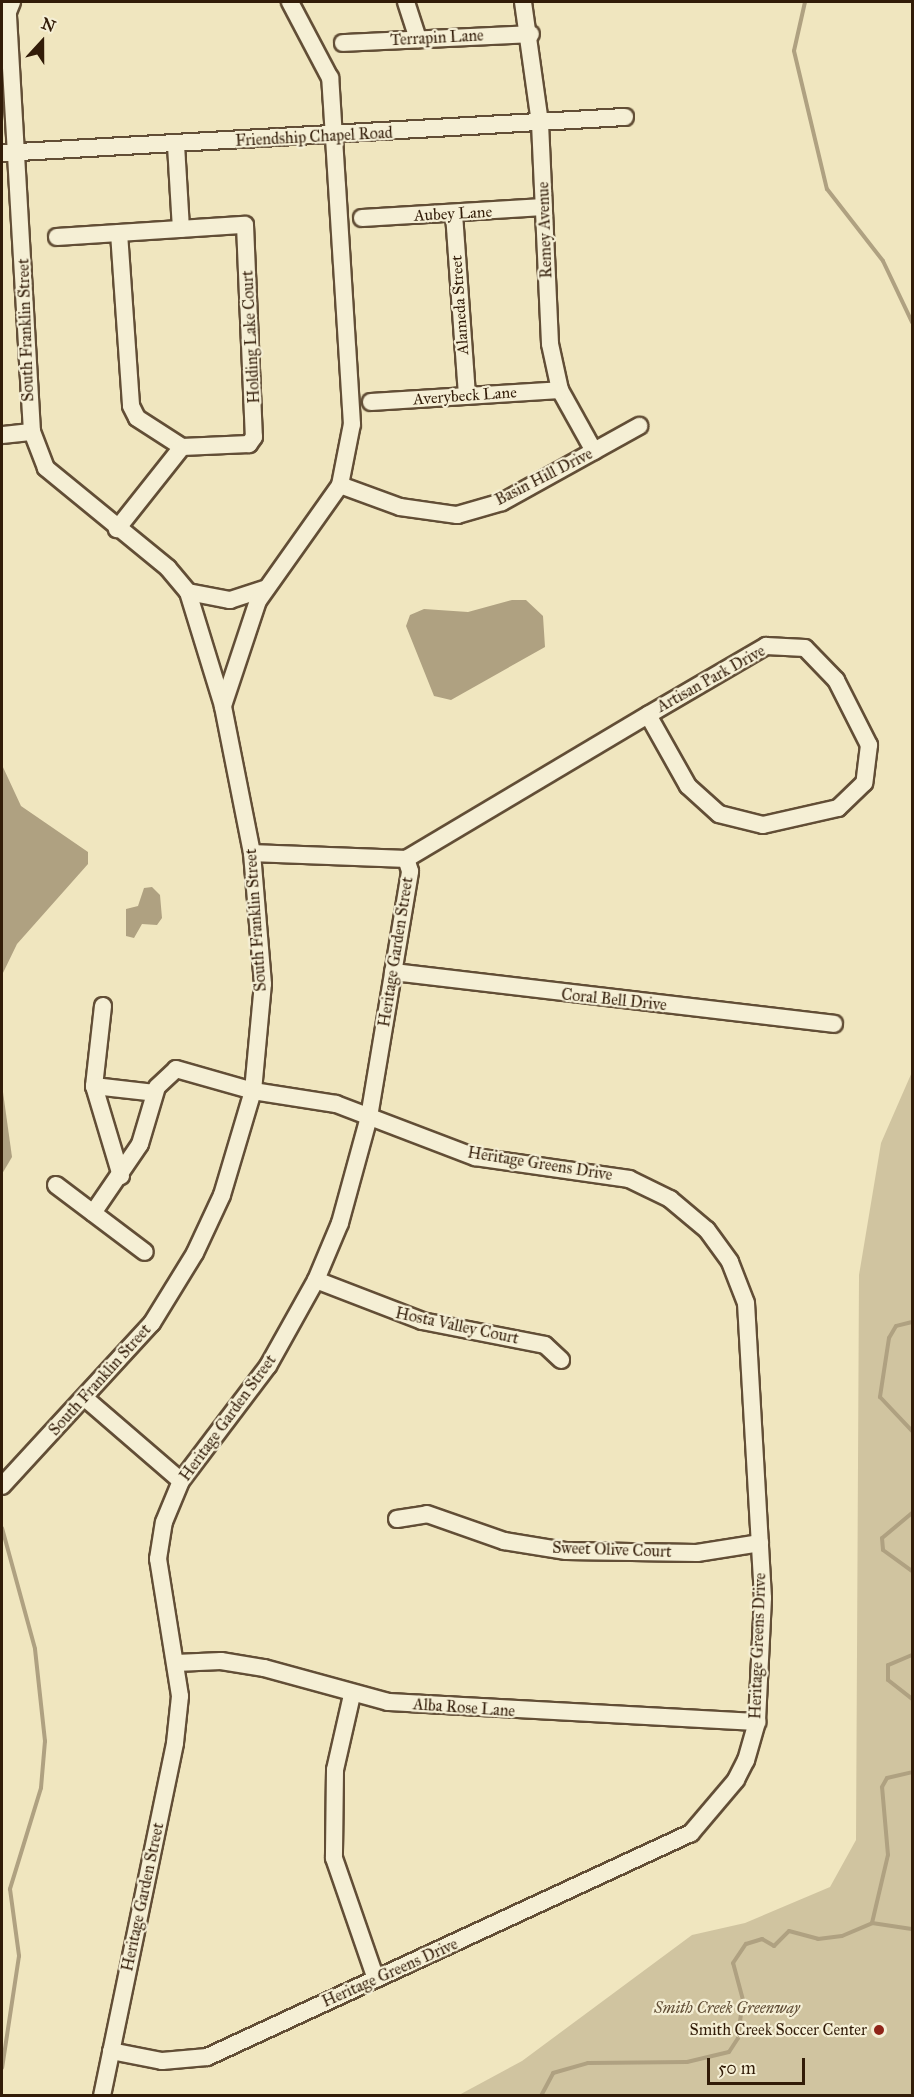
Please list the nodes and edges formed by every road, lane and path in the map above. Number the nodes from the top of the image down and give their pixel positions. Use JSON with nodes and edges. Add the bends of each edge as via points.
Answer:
{"nodes":[{"id":1,"x":12,"y":2,"type":"edge"},
{"id":2,"x":290,"y":2,"type":"edge"},
{"id":3,"x":406,"y":2,"type":"edge"},
{"id":4,"x":523,"y":2,"type":"edge"},
{"id":5,"x":531,"y":34,"type":"junction"},
{"id":6,"x":418,"y":39,"type":"junction"},
{"id":7,"x":343,"y":43,"type":"dead end"},
{"id":8,"x":625,"y":117,"type":"dead end"},
{"id":9,"x":540,"y":123,"type":"junction"},
{"id":10,"x":334,"y":135,"type":"junction"},
{"id":11,"x":176,"y":145,"type":"junction"},
{"id":12,"x":2,"y":153,"type":"edge"},
{"id":13,"x":19,"y":153,"type":"junction"},
{"id":14,"x":544,"y":207,"type":"junction"},
{"id":15,"x":454,"y":214,"type":"junction"},
{"id":16,"x":362,"y":218,"type":"dead end"},
{"id":17,"x":181,"y":229,"type":"junction"},
{"id":18,"x":119,"y":233,"type":"junction"},
{"id":19,"x":57,"y":237,"type":"dead end"},
{"id":20,"x":560,"y":390,"type":"junction"},
{"id":21,"x":467,"y":396,"type":"junction"},
{"id":22,"x":371,"y":402,"type":"dead end"},
{"id":23,"x":639,"y":426,"type":"dead end"},
{"id":24,"x":32,"y":432,"type":"junction"},
{"id":25,"x":2,"y":435,"type":"edge"},
{"id":26,"x":182,"y":447,"type":"junction"},
{"id":27,"x":594,"y":452,"type":"junction"},
{"id":28,"x":340,"y":485,"type":"junction"},
{"id":29,"x":117,"y":528,"type":"junction"},
{"id":30,"x":266,"y":588,"type":"junction"},
{"id":31,"x":188,"y":592,"type":"junction"},
{"id":32,"x":223,"y":706,"type":"junction"},
{"id":33,"x":648,"y":715,"type":"junction"},
{"id":34,"x":252,"y":853,"type":"junction"},
{"id":35,"x":406,"y":859,"type":"junction"},
{"id":36,"x":393,"y":972,"type":"junction"},
{"id":37,"x":103,"y":1006,"type":"dead end"},
{"id":38,"x":834,"y":1024,"type":"dead end"},
{"id":39,"x":94,"y":1086,"type":"junction"},
{"id":40,"x":253,"y":1090,"type":"junction"},
{"id":41,"x":155,"y":1093,"type":"junction"},
{"id":42,"x":369,"y":1117,"type":"junction"},
{"id":43,"x":121,"y":1176,"type":"junction"},
{"id":44,"x":56,"y":1185,"type":"dead end"},
{"id":45,"x":93,"y":1213,"type":"junction"},
{"id":46,"x":145,"y":1252,"type":"dead end"},
{"id":47,"x":316,"y":1281,"type":"junction"},
{"id":48,"x":561,"y":1360,"type":"dead end"},
{"id":49,"x":86,"y":1399,"type":"junction"},
{"id":50,"x":181,"y":1481,"type":"junction"},
{"id":51,"x":2,"y":1486,"type":"edge"},
{"id":52,"x":397,"y":1519,"type":"dead end"},
{"id":53,"x":760,"y":1543,"type":"junction"},
{"id":54,"x":176,"y":1663,"type":"junction"},
{"id":55,"x":352,"y":1695,"type":"junction"},
{"id":56,"x":757,"y":1722,"type":"junction"},
{"id":57,"x":376,"y":1979,"type":"junction"},
{"id":58,"x":111,"y":2051,"type":"junction"},
{"id":59,"x":102,"y":2096,"type":"edge"}],
"edges":[{"from":1,"to":13,"type":"street","name":"South Franklin Street","via":[[8,12]]},
{"from":2,"to":10,"type":"street","via":[[330,78]]},
{"from":3,"to":6,"type":"street"},
{"from":4,"to":5,"type":"street","name":"Remey Avenue"},
{"from":5,"to":6,"type":"street","name":"Terrapin Lane"},
{"from":5,"to":9,"type":"street","name":"Remey Avenue"},
{"from":6,"to":7,"type":"street","name":"Terrapin Lane"},
{"from":8,"to":9,"type":"street","name":"Friendship Chapel Road"},
{"from":9,"to":10,"type":"street","name":"Friendship Chapel Road"},
{"from":9,"to":14,"type":"street","name":"Remey Avenue"},
{"from":10,"to":11,"type":"street","name":"Friendship Chapel Road"},
{"from":10,"to":28,"type":"street","via":[[352,424]]},
{"from":11,"to":13,"type":"street","name":"Friendship Chapel Road"},
{"from":11,"to":17,"type":"street"},
{"from":12,"to":13,"type":"street","name":"Friendship Chapel Road"},
{"from":13,"to":24,"type":"street","name":"South Franklin Street"},
{"from":14,"to":15,"type":"street","name":"Aubey Lane"},
{"from":14,"to":20,"type":"street","name":"Remey Avenue","via":[[550,344]]},
{"from":15,"to":16,"type":"street","name":"Aubey Lane"},
{"from":15,"to":21,"type":"street","name":"Alameda Street"},
{"from":17,"to":18,"type":"street","name":"Holding Lake Court"},
{"from":17,"to":26,"type":"street","name":"Holding Lake Court","via":[[245,225],[256,428],[249,444]]},
{"from":18,"to":19,"type":"street","name":"Holding Lake Court"},
{"from":18,"to":26,"type":"street","via":[[131,406],[137,418]]},
{"from":20,"to":21,"type":"street","name":"Averybeck Lane"},
{"from":20,"to":27,"type":"street","name":"Remey Avenue"},
{"from":21,"to":22,"type":"street","name":"Averybeck Lane"},
{"from":23,"to":27,"type":"street","name":"Basin Hill Drive"},
{"from":24,"to":25,"type":"street"},
{"from":24,"to":29,"type":"street","name":"South Franklin Street","via":[[46,468]]},
{"from":26,"to":29,"type":"street"},
{"from":27,"to":28,"type":"street","name":"Basin Hill Drive","via":[[502,502],[457,515],[400,507]]},
{"from":28,"to":30,"type":"street"},
{"from":29,"to":31,"type":"street","name":"South Franklin Street","via":[[168,568]]},
{"from":30,"to":31,"type":"street","via":[[230,600]]},
{"from":30,"to":32,"type":"street"},
{"from":31,"to":32,"type":"street","name":"South Franklin Street"},
{"from":32,"to":34,"type":"street","name":"South Franklin Street"},
{"from":33,"to":33,"type":"street","name":"Artisan Park Drive","via":[[766,646],[805,648],[836,680],[868,745],[864,783],[838,808],[763,825],[719,814],[688,786]]},
{"from":33,"to":35,"type":"street","name":"Artisan Park Drive"},
{"from":34,"to":35,"type":"street"},
{"from":34,"to":40,"type":"street","name":"South Franklin Street","via":[[263,984]]},
{"from":35,"to":36,"type":"street","name":"Heritage Garden Street","via":[[410,872]]},
{"from":36,"to":38,"type":"street","name":"Coral Bell Drive"},
{"from":36,"to":42,"type":"street","name":"Heritage Garden Street"},
{"from":37,"to":39,"type":"street"},
{"from":39,"to":41,"type":"street"},
{"from":39,"to":43,"type":"street"},
{"from":40,"to":41,"type":"street","name":"Heritage Greens Drive","via":[[176,1069],[165,1074]]},
{"from":40,"to":42,"type":"street","name":"Heritage Greens Drive","via":[[336,1104]]},
{"from":40,"to":49,"type":"street","name":"South Franklin Street","via":[[222,1195],[195,1253],[152,1323]]},
{"from":41,"to":43,"type":"street","via":[[140,1144]]},
{"from":42,"to":47,"type":"street","name":"Heritage Garden Street","via":[[340,1223]]},
{"from":42,"to":53,"type":"street","name":"Heritage Greens Drive","via":[[475,1157],[629,1179],[670,1199],[707,1230],[730,1262],[746,1303]]},
{"from":43,"to":45,"type":"street"},
{"from":44,"to":45,"type":"street"},
{"from":45,"to":46,"type":"street"},
{"from":47,"to":48,"type":"street","name":"Hosta Valley Court","via":[[422,1322],[545,1345]]},
{"from":47,"to":50,"type":"street","name":"Heritage Garden Street","via":[[268,1366]]},
{"from":49,"to":50,"type":"street"},
{"from":49,"to":51,"type":"street","name":"South Franklin Street"},
{"from":50,"to":54,"type":"street","name":"Heritage Garden Street","via":[[164,1522],[158,1559]]},
{"from":52,"to":53,"type":"street","name":"Sweet Olive Court","via":[[427,1514],[504,1541],[566,1551],[697,1553]]},
{"from":53,"to":56,"type":"street","name":"Heritage Greens Drive"},
{"from":54,"to":55,"type":"street","name":"Alba Rose Lane","via":[[221,1660],[264,1668]]},
{"from":54,"to":58,"type":"street","name":"Heritage Garden Street","via":[[176,1743]]},
{"from":55,"to":56,"type":"street","name":"Alba Rose Lane","via":[[510,1712]]},
{"from":55,"to":57,"type":"street","via":[[335,1770],[334,1858]]},
{"from":56,"to":57,"type":"street","name":"Heritage Greens Drive","via":[[736,1780],[691,1833]]},
{"from":57,"to":58,"type":"street","name":"Heritage Greens Drive","via":[[207,2057],[162,2061]]},
{"from":58,"to":59,"type":"street","name":"Heritage Garden Street"}]}
